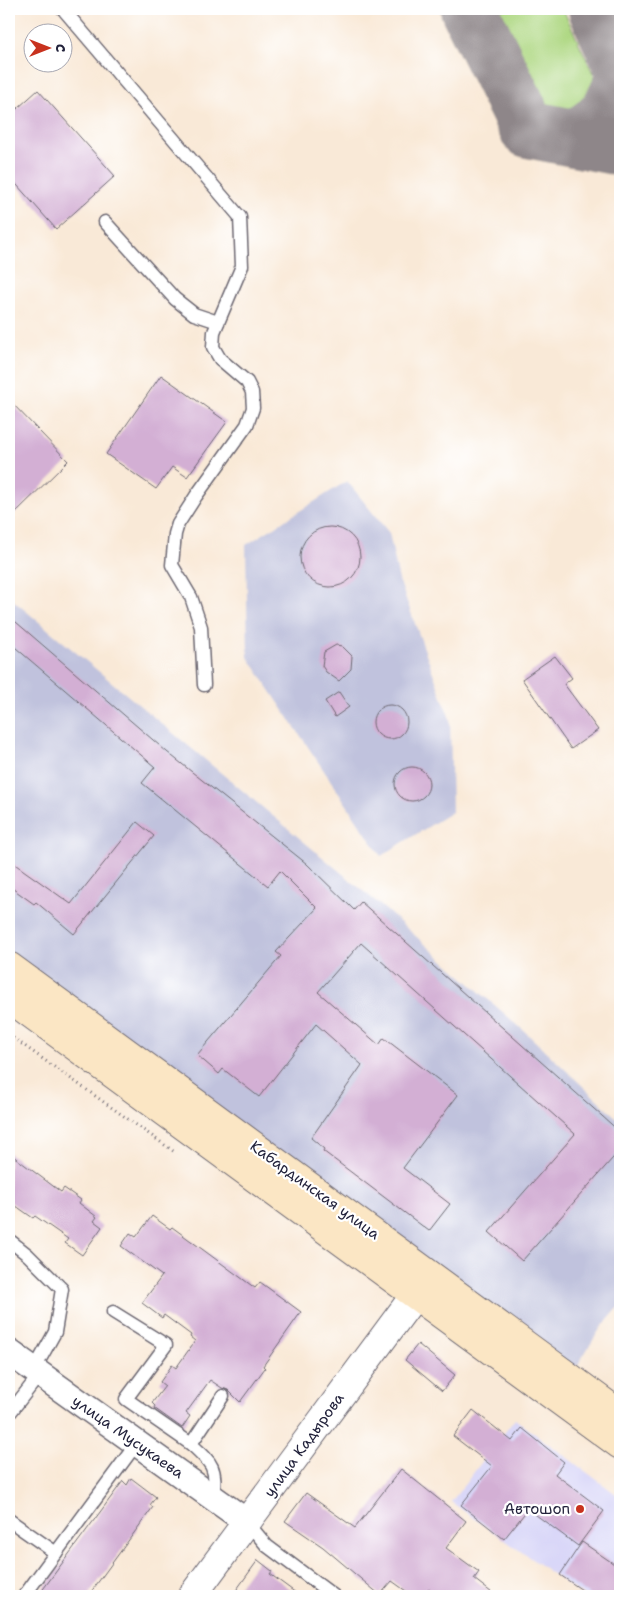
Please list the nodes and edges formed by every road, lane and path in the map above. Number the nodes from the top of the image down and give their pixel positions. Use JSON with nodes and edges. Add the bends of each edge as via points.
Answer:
{"nodes":[{"id":1,"x":63,"y":9,"type":"edge"},
{"id":2,"x":105,"y":222,"type":"dead end"},
{"id":3,"x":218,"y":322,"type":"junction"},
{"id":4,"x":204,"y":685,"type":"dead end"},
{"id":5,"x":9,"y":966,"type":"edge"},
{"id":6,"x":9,"y":998,"type":"edge"},
{"id":7,"x":9,"y":1240,"type":"edge"},
{"id":8,"x":423,"y":1284,"type":"junction"},
{"id":9,"x":113,"y":1312,"type":"dead end"},
{"id":10,"x":9,"y":1352,"type":"edge"},
{"id":11,"x":37,"y":1372,"type":"junction"},
{"id":12,"x":223,"y":1396,"type":"dead end"},
{"id":13,"x":9,"y":1414,"type":"edge"},
{"id":14,"x":620,"y":1414,"type":"edge"},
{"id":15,"x":137,"y":1443,"type":"junction"},
{"id":16,"x":191,"y":1444,"type":"junction"},
{"id":17,"x":620,"y":1445,"type":"edge"},
{"id":18,"x":213,"y":1498,"type":"junction"},
{"id":19,"x":9,"y":1520,"type":"edge"},
{"id":20,"x":247,"y":1522,"type":"junction"},
{"id":21,"x":56,"y":1553,"type":"junction"},
{"id":22,"x":24,"y":1596,"type":"edge"},
{"id":23,"x":192,"y":1596,"type":"edge"},
{"id":24,"x":334,"y":1596,"type":"edge"}],
"edges":[{"from":1,"to":3,"type":"lane","via":[[240,217],[242,266]]},
{"from":2,"to":3,"type":"lane","via":[[174,298],[194,314]]},
{"from":3,"to":4,"type":"lane","via":[[213,347],[220,359],[246,382],[252,392],[253,408],[246,425],[174,534],[172,564],[191,597],[201,627]]},
{"from":5,"to":8,"type":"main road","name":"Кабардинская улица"},
{"from":6,"to":8,"type":"main road","name":"Кабардинская улица"},
{"from":7,"to":11,"type":"lane","via":[[62,1289],[55,1332]]},
{"from":8,"to":14,"type":"main road","name":"Кабардинская улица"},
{"from":8,"to":17,"type":"main road","name":"Кабардинская улица"},
{"from":8,"to":20,"type":"street","name":"улица Кадырова"},
{"from":9,"to":16,"type":"lane","via":[[166,1345],[126,1399]]},
{"from":10,"to":11,"type":"street","name":"улица Мусукаева"},
{"from":11,"to":13,"type":"lane"},
{"from":11,"to":15,"type":"street","name":"улица Мусукаева"},
{"from":12,"to":16,"type":"lane"},
{"from":15,"to":18,"type":"street","name":"улица Мусукаева"},
{"from":15,"to":21,"type":"lane"},
{"from":16,"to":18,"type":"lane","via":[[212,1463],[216,1480]]},
{"from":18,"to":20,"type":"street","name":"улица Мусукаева"},
{"from":19,"to":21,"type":"lane"},
{"from":20,"to":23,"type":"street","name":"улица Кадырова"},
{"from":20,"to":24,"type":"lane","via":[[267,1546]]},
{"from":21,"to":22,"type":"lane"}]}
